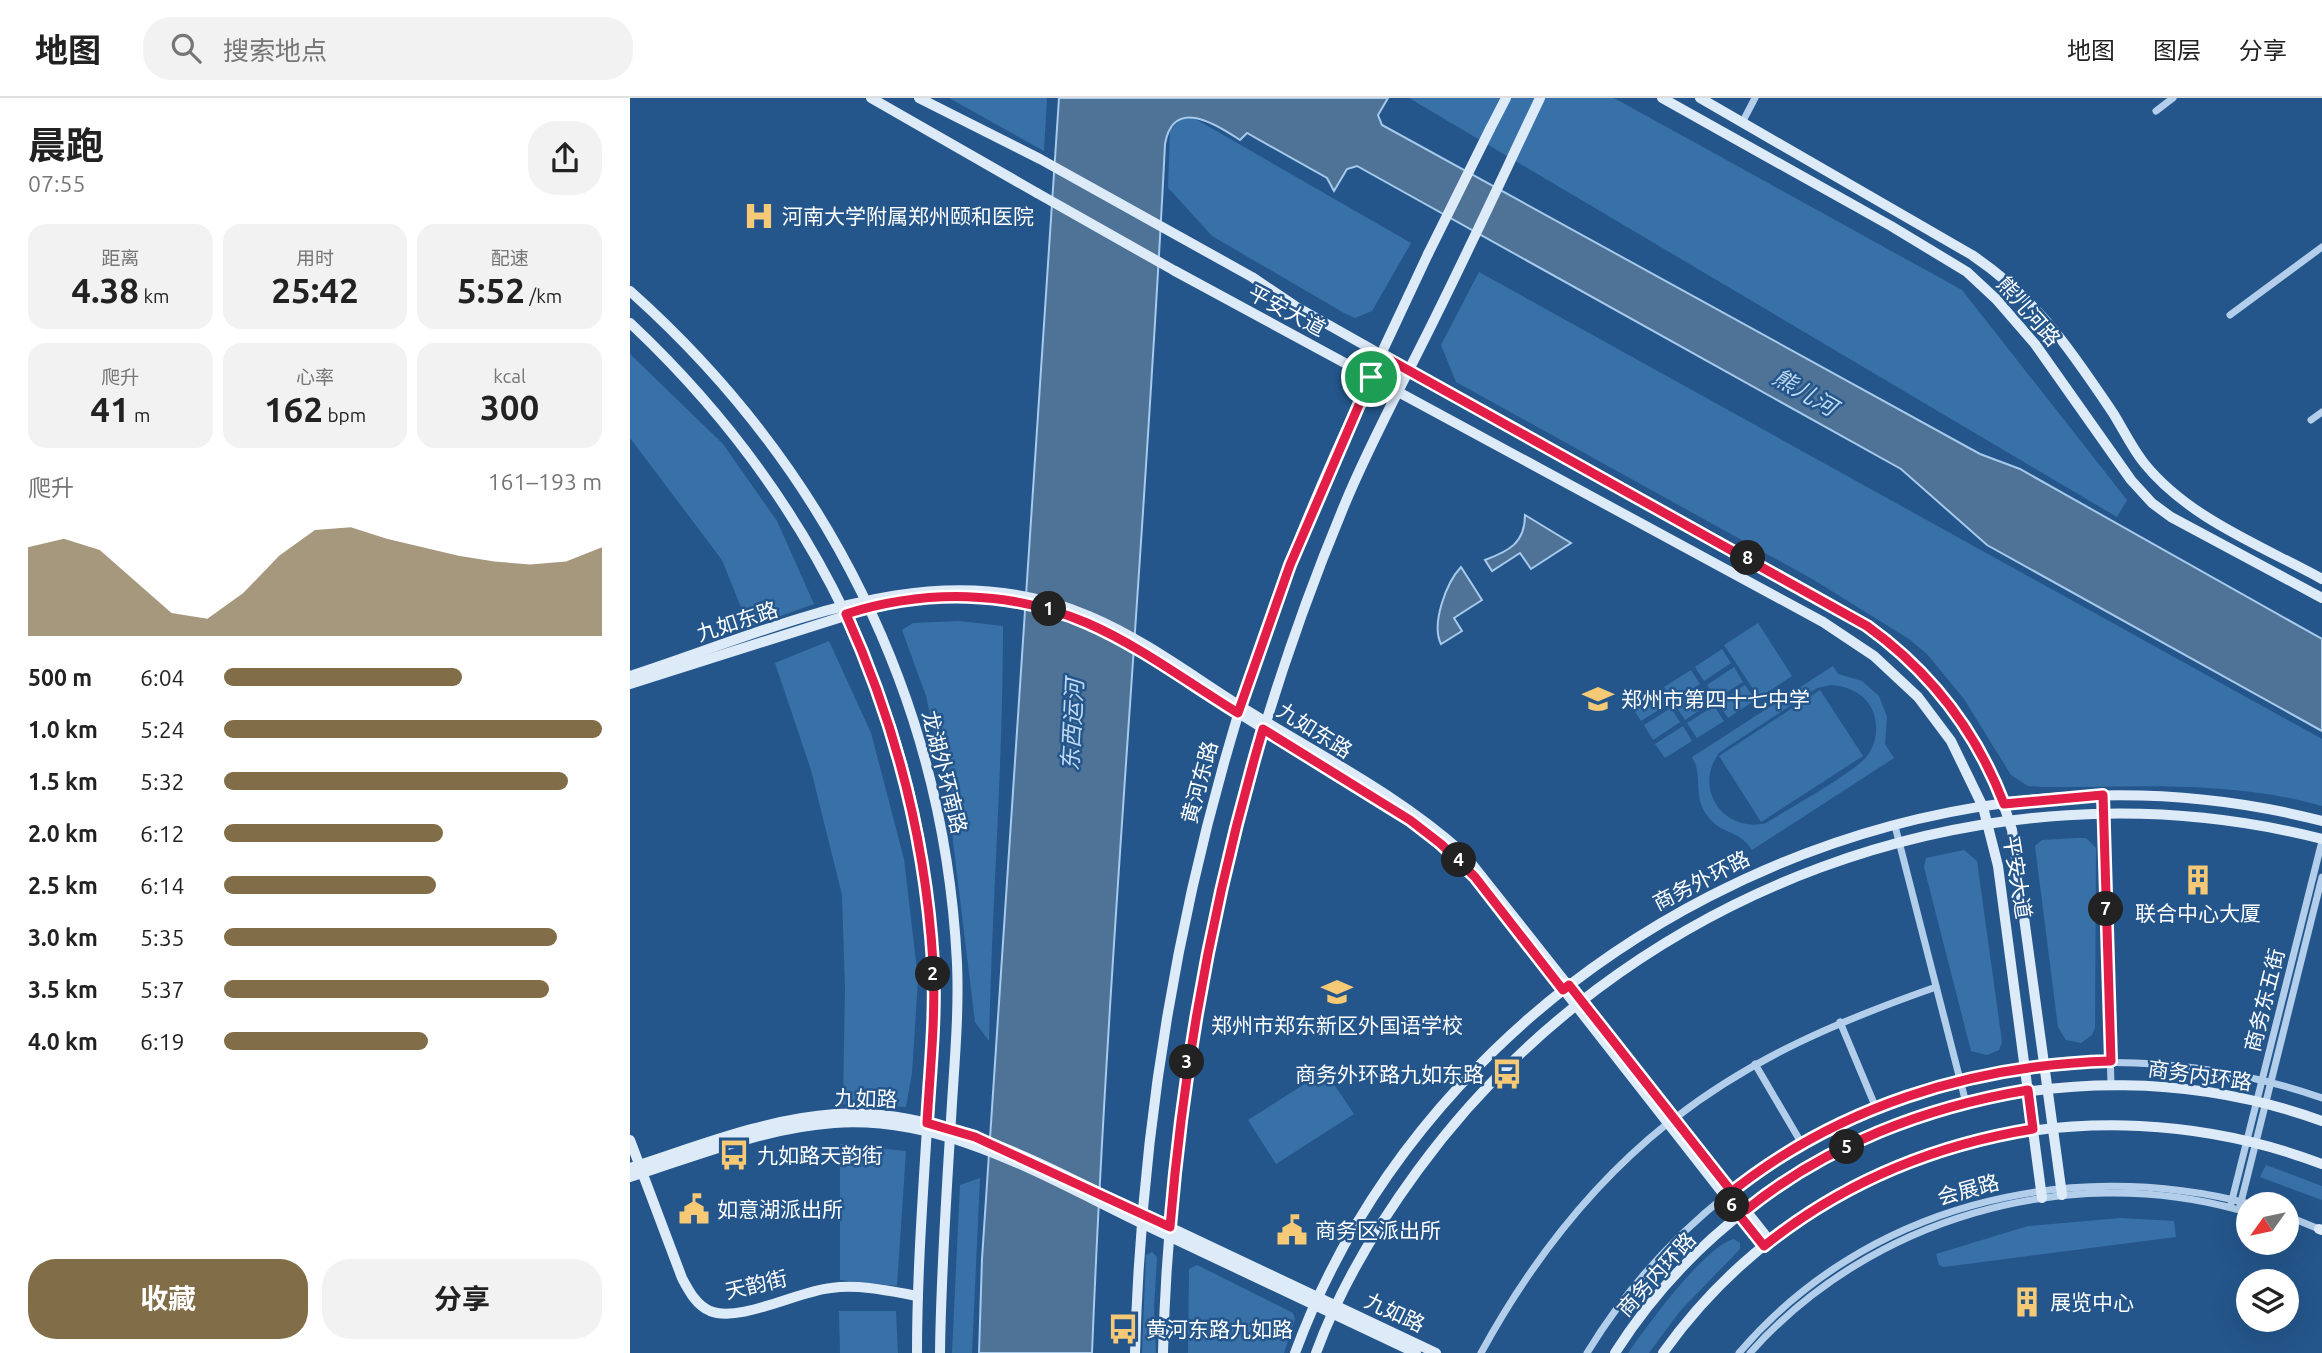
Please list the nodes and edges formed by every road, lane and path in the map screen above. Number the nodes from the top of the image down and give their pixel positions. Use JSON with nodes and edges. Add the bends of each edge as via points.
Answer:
{"nodes":[{"id":1,"x":871,"y":98,"type":"edge"},
{"id":2,"x":919,"y":98,"type":"edge"},
{"id":3,"x":1506,"y":98,"type":"edge"},
{"id":4,"x":1540,"y":98,"type":"edge"},
{"id":5,"x":1662,"y":98,"type":"edge"},
{"id":6,"x":1700,"y":98,"type":"edge"},
{"id":7,"x":1755,"y":98,"type":"edge"},
{"id":8,"x":2173,"y":98,"type":"edge"},
{"id":9,"x":2156,"y":111,"type":"dead end"},
{"id":10,"x":1743,"y":121,"type":"junction"},
{"id":11,"x":1896,"y":214,"type":"junction"},
{"id":12,"x":1891,"y":226,"type":"junction"},
{"id":13,"x":2322,"y":247,"type":"edge"},
{"id":14,"x":630,"y":291,"type":"edge"},
{"id":15,"x":2230,"y":315,"type":"dead end"},
{"id":16,"x":630,"y":323,"type":"edge"},
{"id":17,"x":1381,"y":355,"type":"junction"},
{"id":18,"x":1408,"y":370,"type":"junction"},
{"id":19,"x":1371,"y":377,"type":"junction"},
{"id":20,"x":1397,"y":391,"type":"junction"},
{"id":21,"x":2322,"y":412,"type":"edge"},
{"id":22,"x":2311,"y":420,"type":"dead end"},
{"id":23,"x":2322,"y":579,"type":"edge"},
{"id":24,"x":2322,"y":598,"type":"edge"},
{"id":25,"x":868,"y":604,"type":"junction"},
{"id":26,"x":845,"y":611,"type":"junction"},
{"id":27,"x":630,"y":676,"type":"edge"},
{"id":28,"x":630,"y":684,"type":"edge"},
{"id":29,"x":1239,"y":710,"type":"junction"},
{"id":30,"x":1264,"y":725,"type":"junction"},
{"id":31,"x":2103,"y":795,"type":"junction"},
{"id":32,"x":2004,"y":804,"type":"junction"},
{"id":33,"x":1983,"y":807,"type":"junction"},
{"id":34,"x":2103,"y":814,"type":"junction"},
{"id":35,"x":2009,"y":821,"type":"junction"},
{"id":36,"x":2322,"y":821,"type":"edge"},
{"id":37,"x":1895,"y":824,"type":"junction"},
{"id":38,"x":1989,"y":824,"type":"junction"},
{"id":39,"x":2322,"y":840,"type":"edge"},
{"id":40,"x":1899,"y":842,"type":"junction"},
{"id":41,"x":2322,"y":877,"type":"edge"},
{"id":42,"x":1566,"y":987,"type":"junction"},
{"id":43,"x":1936,"y":987,"type":"junction"},
{"id":44,"x":1577,"y":1002,"type":"junction"},
{"id":45,"x":1840,"y":1022,"type":"junction"},
{"id":46,"x":2111,"y":1061,"type":"junction"},
{"id":47,"x":1755,"y":1064,"type":"junction"},
{"id":48,"x":2045,"y":1064,"type":"junction"},
{"id":49,"x":2025,"y":1067,"type":"junction"},
{"id":50,"x":1960,"y":1080,"type":"junction"},
{"id":51,"x":2266,"y":1080,"type":"junction"},
{"id":52,"x":2111,"y":1084,"type":"junction"},
{"id":53,"x":2048,"y":1088,"type":"junction"},
{"id":54,"x":2028,"y":1090,"type":"junction"},
{"id":55,"x":2322,"y":1098,"type":"edge"},
{"id":56,"x":1966,"y":1103,"type":"junction"},
{"id":57,"x":2261,"y":1103,"type":"junction"},
{"id":58,"x":1876,"y":1108,"type":"junction"},
{"id":59,"x":1671,"y":1121,"type":"junction"},
{"id":60,"x":2322,"y":1121,"type":"edge"},
{"id":61,"x":927,"y":1127,"type":"junction"},
{"id":62,"x":2053,"y":1127,"type":"junction"},
{"id":63,"x":2033,"y":1129,"type":"junction"},
{"id":64,"x":950,"y":1133,"type":"junction"},
{"id":65,"x":630,"y":1140,"type":"edge"},
{"id":66,"x":2251,"y":1141,"type":"junction"},
{"id":67,"x":1802,"y":1144,"type":"junction"},
{"id":68,"x":2322,"y":1164,"type":"edge"},
{"id":69,"x":637,"y":1169,"type":"edge"},
{"id":70,"x":630,"y":1177,"type":"edge"},
{"id":71,"x":2061,"y":1191,"type":"junction"},
{"id":72,"x":2239,"y":1192,"type":"edge"},
{"id":73,"x":2041,"y":1193,"type":"junction"},
{"id":74,"x":1728,"y":1194,"type":"junction"},
{"id":75,"x":2236,"y":1205,"type":"edge"},
{"id":76,"x":1743,"y":1213,"type":"junction"},
{"id":77,"x":1142,"y":1219,"type":"junction"},
{"id":78,"x":2300,"y":1222,"type":"edge"},
{"id":79,"x":2320,"y":1230,"type":"edge"},
{"id":80,"x":1170,"y":1232,"type":"junction"},
{"id":81,"x":1767,"y":1244,"type":"junction"},
{"id":82,"x":918,"y":1296,"type":"junction"},
{"id":83,"x":1317,"y":1301,"type":"junction"},
{"id":84,"x":1334,"y":1310,"type":"junction"},
{"id":85,"x":917,"y":1353,"type":"edge"},
{"id":86,"x":940,"y":1353,"type":"edge"},
{"id":87,"x":1135,"y":1353,"type":"edge"},
{"id":88,"x":1163,"y":1353,"type":"edge"},
{"id":89,"x":1295,"y":1353,"type":"edge"},
{"id":90,"x":1316,"y":1353,"type":"edge"},
{"id":91,"x":1416,"y":1353,"type":"edge"},
{"id":92,"x":1436,"y":1353,"type":"edge"},
{"id":93,"x":1480,"y":1353,"type":"edge"},
{"id":94,"x":1587,"y":1353,"type":"edge"},
{"id":95,"x":1615,"y":1353,"type":"edge"},
{"id":96,"x":1662,"y":1353,"type":"edge"},
{"id":97,"x":1739,"y":1353,"type":"edge"},
{"id":98,"x":1750,"y":1353,"type":"edge"}],
"edges":[{"from":1,"to":19,"type":"main road","name":"平安大道","bridge":true},
{"from":2,"to":17,"type":"main road","name":"平安大道","via":[[1176,234]]},
{"from":3,"to":17,"type":"main road","name":"黄河东路","bridge":true},
{"from":4,"to":18,"type":"main road"},
{"from":5,"to":12,"type":"main road","name":"熊儿河路"},
{"from":6,"to":10,"type":"main road","name":"熊儿河路"},
{"from":7,"to":10,"type":"street"},
{"from":8,"to":9,"type":"street"},
{"from":10,"to":11,"type":"main road","name":"熊儿河路"},
{"from":11,"to":12,"type":"street"},
{"from":11,"to":23,"type":"main road","name":"熊儿河路","via":[[1972,255],[2008,279],[2035,306],[2086,372],[2143,462],[2164,483],[2204,516]]},
{"from":12,"to":24,"type":"main road","name":"熊儿河路","via":[[1957,265],[1996,299],[2035,344],[2152,503]]},
{"from":13,"to":15,"type":"street"},
{"from":14,"to":25,"type":"main road","name":"龙湖外环南路","via":[[706,364],[764,433],[827,525]]},
{"from":16,"to":26,"type":"main road","name":"龙湖外环南路","via":[[704,397],[760,467],[807,538]]},
{"from":17,"to":18,"type":"main road","name":"平安大道"},
{"from":17,"to":19,"type":"main road","name":"黄河东路"},
{"from":18,"to":20,"type":"main road"},
{"from":18,"to":32,"type":"main road","name":"平安大道","via":[[1877,633],[1912,662],[1951,706],[1985,759]]},
{"from":19,"to":20,"type":"main road","name":"平安大道"},
{"from":19,"to":29,"type":"main road","name":"黄河东路","via":[[1294,553]]},
{"from":20,"to":30,"type":"main road","via":[[1321,564]]},
{"from":20,"to":33,"type":"main road","name":"平安大道","via":[[1856,643],[1898,677],[1935,718],[1967,768]]},
{"from":21,"to":22,"type":"street"},
{"from":25,"to":26,"type":"main road","name":"九如东路"},
{"from":25,"to":29,"type":"main road","name":"九如东路","via":[[934,596],[1007,597],[1043,607],[1151,654]]},
{"from":25,"to":64,"type":"main road","name":"龙湖外环南路","via":[[919,741],[947,861],[957,987]]},
{"from":26,"to":27,"type":"main road","name":"九如东路"},
{"from":26,"to":28,"type":"main road","name":"九如东路"},
{"from":26,"to":61,"type":"main road","name":"龙湖外环南路","via":[[872,673],[901,761],[925,875],[933,965]]},
{"from":29,"to":30,"type":"main road","name":"九如东路"},
{"from":29,"to":77,"type":"main road","name":"黄河东路","via":[[1200,855],[1168,1003]]},
{"from":30,"to":42,"type":"main road","name":"九如东路","via":[[1441,844],[1475,877]]},
{"from":30,"to":80,"type":"main road","via":[[1227,862],[1196,1008],[1179,1121]]},
{"from":31,"to":32,"type":"main road","name":"商务外环路"},
{"from":31,"to":34,"type":"street"},
{"from":31,"to":36,"type":"main road","name":"商务外环路","via":[[2236,804]]},
{"from":32,"to":33,"type":"main road","name":"商务外环路"},
{"from":32,"to":35,"type":"main road","name":"平安大道"},
{"from":33,"to":37,"type":"main road","name":"商务外环路"},
{"from":33,"to":38,"type":"main road","name":"平安大道"},
{"from":34,"to":35,"type":"main road","name":"商务外环路"},
{"from":34,"to":39,"type":"main road","name":"商务外环路","via":[[2234,822]]},
{"from":34,"to":46,"type":"street"},
{"from":35,"to":38,"type":"main road","name":"商务外环路"},
{"from":35,"to":48,"type":"main road","name":"平安大道"},
{"from":37,"to":40,"type":"street"},
{"from":37,"to":42,"type":"main road","name":"商务外环路","via":[[1802,853],[1719,889],[1639,936]]},
{"from":38,"to":40,"type":"main road","name":"商务外环路"},
{"from":38,"to":49,"type":"main road","name":"平安大道"},
{"from":39,"to":51,"type":"street","name":"商务东五街"},
{"from":40,"to":43,"type":"street"},
{"from":40,"to":44,"type":"main road","name":"商务外环路","via":[[1808,870],[1727,906],[1639,957]]},
{"from":41,"to":51,"type":"street","name":"商务东五街"},
{"from":42,"to":44,"type":"main road","name":"九如东路"},
{"from":42,"to":83,"type":"main road","name":"商务外环路","via":[[1493,1050],[1429,1123],[1373,1200]]},
{"from":43,"to":45,"type":"street"},
{"from":43,"to":50,"type":"street"},
{"from":44,"to":59,"type":"main road","name":"九如东路"},
{"from":44,"to":84,"type":"main road","name":"商务外环路","via":[[1507,1064],[1444,1135],[1389,1210]]},
{"from":45,"to":47,"type":"street"},
{"from":45,"to":58,"type":"street"},
{"from":46,"to":48,"type":"street"},
{"from":46,"to":51,"type":"street","via":[[2189,1065]]},
{"from":46,"to":52,"type":"street"},
{"from":47,"to":59,"type":"street"},
{"from":47,"to":67,"type":"street"},
{"from":48,"to":49,"type":"street"},
{"from":48,"to":53,"type":"main road","name":"平安大道"},
{"from":49,"to":50,"type":"street"},
{"from":49,"to":54,"type":"main road","name":"平安大道"},
{"from":50,"to":56,"type":"street"},
{"from":50,"to":58,"type":"street"},
{"from":51,"to":55,"type":"street"},
{"from":51,"to":57,"type":"street","name":"商务东五街"},
{"from":52,"to":53,"type":"main road","name":"商务内环路"},
{"from":52,"to":57,"type":"main road","name":"商务内环路","via":[[2186,1089]]},
{"from":53,"to":54,"type":"main road","name":"商务内环路"},
{"from":53,"to":62,"type":"main road","name":"平安大道"},
{"from":54,"to":56,"type":"main road","name":"商务内环路"},
{"from":54,"to":63,"type":"main road","name":"平安大道"},
{"from":56,"to":76,"type":"main road","name":"商务内环路","via":[[1917,1117],[1832,1154]]},
{"from":57,"to":60,"type":"main road","name":"商务内环路"},
{"from":57,"to":66,"type":"street","name":"商务东五街"},
{"from":58,"to":67,"type":"street"},
{"from":59,"to":74,"type":"main road","name":"九如东路"},
{"from":59,"to":93,"type":"street","via":[[1624,1161],[1569,1220],[1521,1284]]},
{"from":61,"to":64,"type":"main road","name":"九如路"},
{"from":61,"to":69,"type":"main road","name":"九如路","via":[[861,1115],[800,1119],[754,1129]]},
{"from":61,"to":82,"type":"main road","name":"龙湖外环南路"},
{"from":62,"to":63,"type":"main road"},
{"from":62,"to":66,"type":"main road","via":[[2161,1126]]},
{"from":62,"to":71,"type":"main road","name":"平安大道"},
{"from":63,"to":73,"type":"main road","name":"平安大道"},
{"from":63,"to":81,"type":"main road","via":[[1955,1146],[1893,1169],[1840,1194]]},
{"from":64,"to":77,"type":"main road","name":"九如路"},
{"from":64,"to":86,"type":"main road","name":"龙湖外环南路"},
{"from":65,"to":69,"type":"main road","name":"天韵街"},
{"from":66,"to":68,"type":"main road"},
{"from":66,"to":72,"type":"street","name":"商务东五街"},
{"from":67,"to":74,"type":"street"},
{"from":69,"to":70,"type":"main road","name":"九如路"},
{"from":69,"to":82,"type":"main road","name":"天韵街","via":[[687,1288],[711,1311],[739,1312],[831,1288],[883,1289]]},
{"from":71,"to":73,"type":"street","name":"会展路"},
{"from":71,"to":75,"type":"street","name":"会展路","via":[[2165,1195]]},
{"from":73,"to":97,"type":"street","name":"会展路","via":[[1950,1211],[1885,1239],[1796,1297]]},
{"from":73,"to":98,"type":"street","name":"会展路","via":[[1953,1219],[1889,1247],[1802,1304]]},
{"from":74,"to":76,"type":"main road","name":"九如东路"},
{"from":74,"to":94,"type":"street","via":[[1658,1259]]},
{"from":76,"to":81,"type":"main road","name":"九如东路"},
{"from":76,"to":95,"type":"main road","name":"商务内环路","via":[[1675,1275]]},
{"from":77,"to":80,"type":"main road","name":"九如路"},
{"from":77,"to":87,"type":"main road","name":"黄河东路"},
{"from":78,"to":79,"type":"street"},
{"from":80,"to":83,"type":"main road","name":"九如路"},
{"from":80,"to":88,"type":"main road"},
{"from":81,"to":96,"type":"main road","via":[[1704,1301]]},
{"from":82,"to":85,"type":"main road","name":"龙湖外环南路"},
{"from":83,"to":84,"type":"main road","name":"九如路"},
{"from":83,"to":89,"type":"main road","name":"商务外环路"},
{"from":84,"to":90,"type":"main road","name":"商务外环路"},
{"from":84,"to":91,"type":"main road","name":"九如路"},
{"from":84,"to":92,"type":"main road","name":"九如路"}]}
